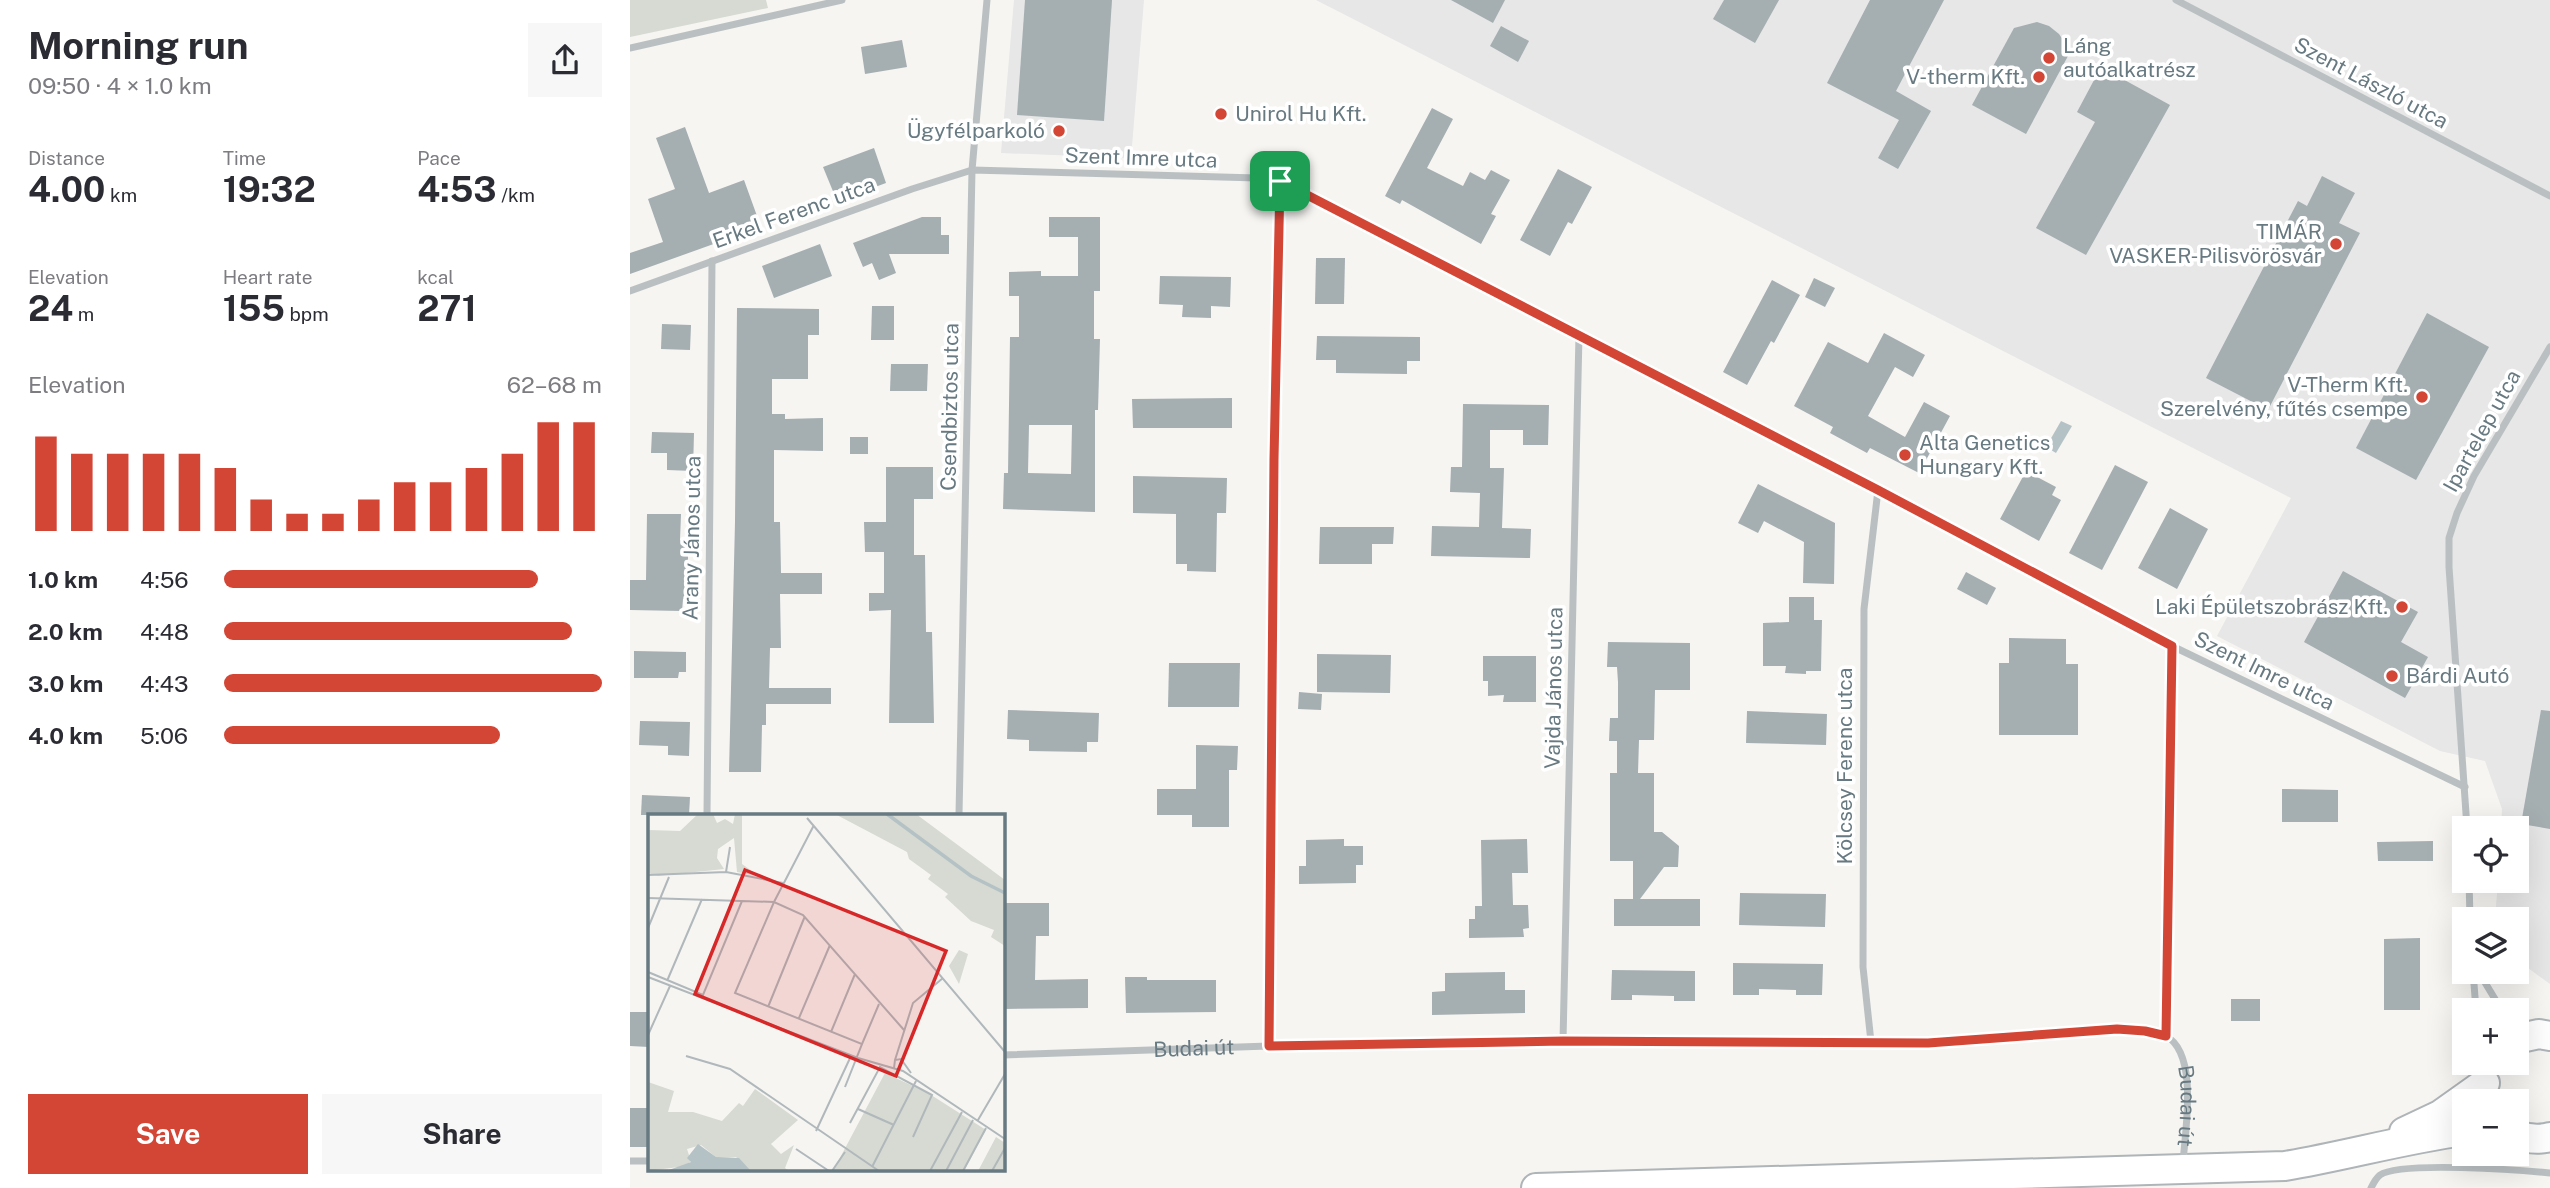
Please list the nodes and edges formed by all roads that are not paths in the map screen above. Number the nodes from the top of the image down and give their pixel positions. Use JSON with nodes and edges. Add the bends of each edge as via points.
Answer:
{"nodes":[{"id":1,"x":842,"y":0,"type":"edge"},
{"id":2,"x":987,"y":0,"type":"edge"},
{"id":3,"x":2176,"y":0,"type":"edge"},
{"id":4,"x":630,"y":48,"type":"edge"},
{"id":5,"x":972,"y":170,"type":"junction"},
{"id":6,"x":1280,"y":181,"type":"junction"},
{"id":7,"x":2550,"y":196,"type":"edge"},
{"id":8,"x":712,"y":261,"type":"junction"},
{"id":9,"x":630,"y":291,"type":"edge"},
{"id":10,"x":1578,"y":335,"type":"junction"},
{"id":11,"x":2550,"y":346,"type":"edge"},
{"id":12,"x":1878,"y":490,"type":"junction"},
{"id":13,"x":2172,"y":646,"type":"junction"},
{"id":14,"x":2465,"y":787,"type":"junction"},
{"id":15,"x":707,"y":814,"type":"edge"},
{"id":16,"x":959,"y":814,"type":"edge"},
{"id":17,"x":2466,"y":816,"type":"edge"},
{"id":18,"x":2166,"y":1036,"type":"junction"},
{"id":19,"x":1563,"y":1041,"type":"junction"},
{"id":20,"x":1871,"y":1042,"type":"junction"},
{"id":21,"x":1269,"y":1046,"type":"junction"},
{"id":22,"x":1004,"y":1055,"type":"edge"},
{"id":23,"x":2488,"y":1075,"type":"edge"},
{"id":24,"x":2452,"y":1133,"type":"edge"},
{"id":25,"x":2550,"y":1137,"type":"edge"},
{"id":26,"x":2529,"y":1138,"type":"edge"},
{"id":27,"x":2375,"y":1146,"type":"junction"},
{"id":28,"x":630,"y":1161,"type":"edge"},
{"id":29,"x":648,"y":1161,"type":"edge"},
{"id":30,"x":2550,"y":1173,"type":"edge"},
{"id":31,"x":2182,"y":1174,"type":"junction"},
{"id":32,"x":2371,"y":1187,"type":"edge"},
{"id":33,"x":1536,"y":1188,"type":"edge"}],
"edges":[{"from":1,"to":4,"type":"street"},
{"from":2,"to":5,"type":"street","name":"Csendbiztos utca"},
{"from":3,"to":7,"type":"street","name":"Szent László utca"},
{"from":5,"to":6,"type":"street","name":"Szent Imre utca"},
{"from":5,"to":8,"type":"street","name":"Erkel Ferenc utca"},
{"from":5,"to":16,"type":"street","name":"Csendbiztos utca"},
{"from":6,"to":10,"type":"street","name":"Szent Imre utca"},
{"from":6,"to":21,"type":"street"},
{"from":8,"to":9,"type":"street","name":"Erkel Ferenc utca"},
{"from":8,"to":15,"type":"street","name":"Arany János utca"},
{"from":10,"to":12,"type":"street","name":"Szent Imre utca"},
{"from":10,"to":19,"type":"street","name":"Vajda János utca"},
{"from":11,"to":14,"type":"street","name":"Ipartelep utca","via":[[2474,476],[2449,538]]},
{"from":12,"to":13,"type":"street","name":"Szent Imre utca"},
{"from":12,"to":20,"type":"street","name":"Kölcsey Ferenc utca","via":[[1863,648],[1863,967]]},
{"from":13,"to":14,"type":"street","name":"Szent Imre utca"},
{"from":13,"to":18,"type":"street"},
{"from":14,"to":17,"type":"street","name":"Ipartelep utca"},
{"from":18,"to":20,"type":"street","name":"Budai út","via":[[2117,1029],[1968,1041]]},
{"from":18,"to":31,"type":"street","name":"Budai út","via":[[2184,1058],[2186,1075]]},
{"from":19,"to":20,"type":"street","name":"Budai út"},
{"from":19,"to":21,"type":"street","name":"Budai út"},
{"from":21,"to":22,"type":"street","name":"Budai út"},
{"from":23,"to":27,"type":"main road","via":[[2440,1115]]},
{"from":24,"to":27,"type":"main road"},
{"from":25,"to":26,"type":"main road"},
{"from":27,"to":31,"type":"main road","name":"Budai út","via":[[2285,1166]]},
{"from":28,"to":29,"type":"street"},
{"from":30,"to":32,"type":"street","via":[[2392,1170],[2379,1175]]},
{"from":31,"to":33,"type":"main road","name":"Budai út"}]}
